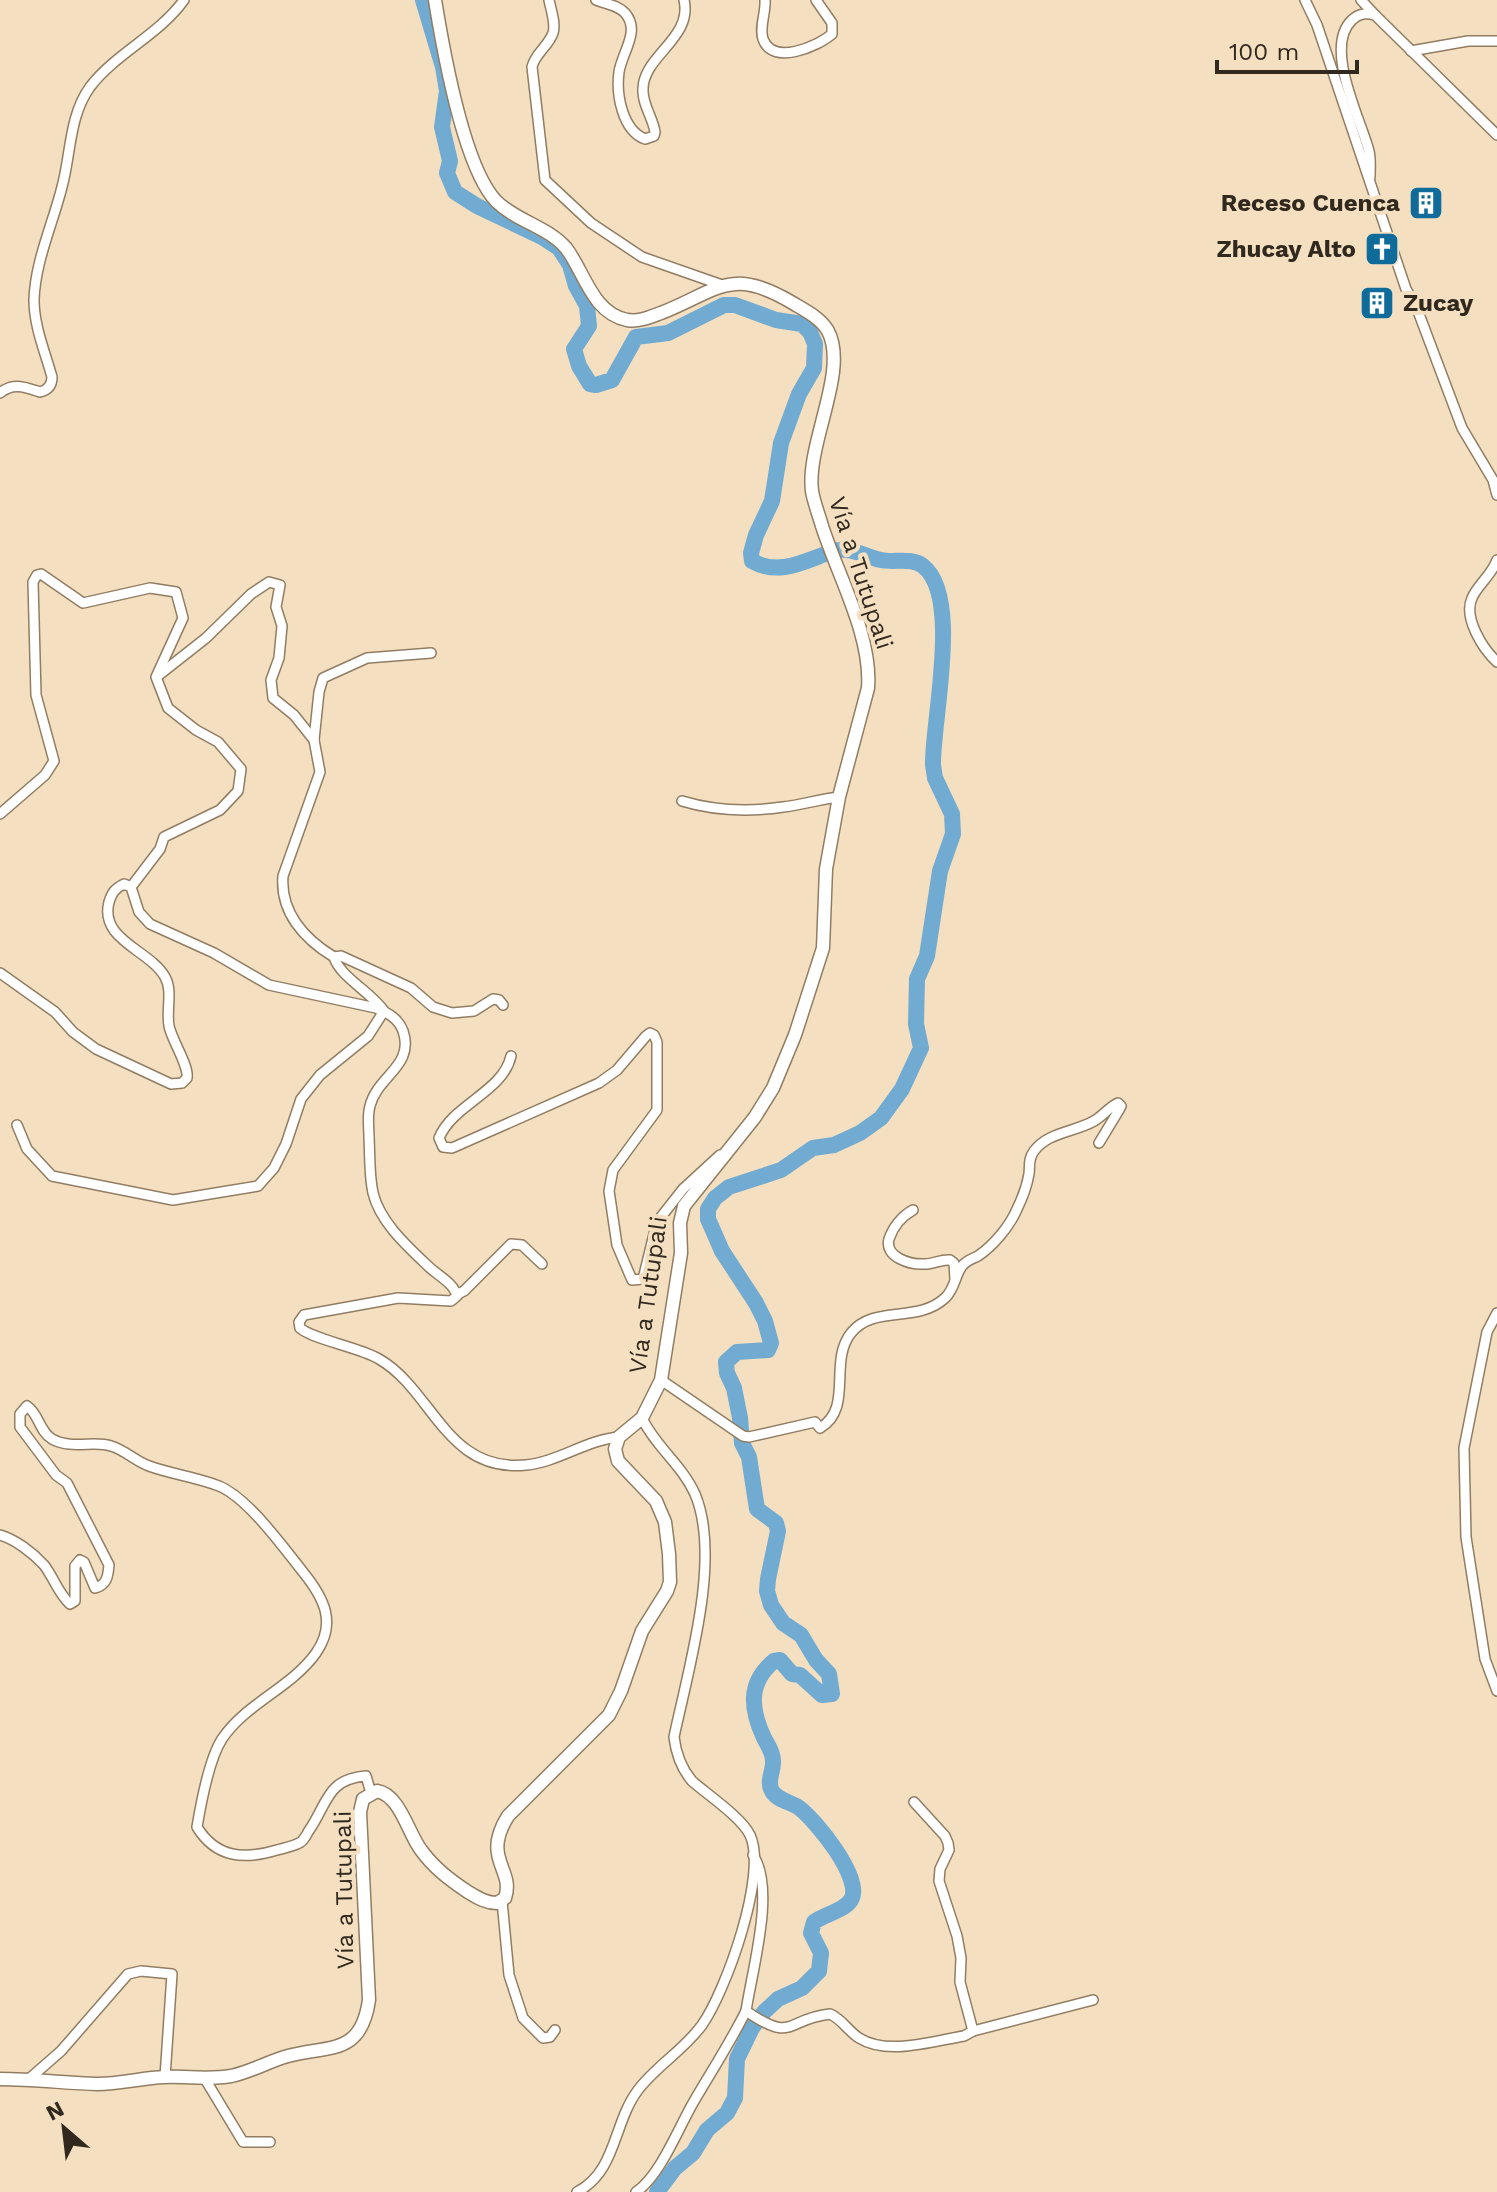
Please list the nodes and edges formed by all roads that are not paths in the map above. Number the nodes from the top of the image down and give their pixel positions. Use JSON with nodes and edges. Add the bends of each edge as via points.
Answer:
{"nodes":[{"id":1,"x":184,"y":0,"type":"edge"},
{"id":2,"x":435,"y":0,"type":"edge"},
{"id":3,"x":549,"y":0,"type":"edge"},
{"id":4,"x":596,"y":0,"type":"edge"},
{"id":5,"x":684,"y":0,"type":"edge"},
{"id":6,"x":765,"y":0,"type":"edge"},
{"id":7,"x":816,"y":0,"type":"edge"},
{"id":8,"x":1305,"y":0,"type":"edge"},
{"id":9,"x":1361,"y":0,"type":"edge"},
{"id":10,"x":1375,"y":15,"type":"junction"},
{"id":11,"x":1497,"y":41,"type":"edge"},
{"id":12,"x":1411,"y":51,"type":"junction"},
{"id":13,"x":1497,"y":135,"type":"edge"},
{"id":14,"x":1370,"y":184,"type":"junction"},
{"id":15,"x":722,"y":285,"type":"junction"},
{"id":16,"x":0,"y":393,"type":"edge"},
{"id":17,"x":1497,"y":495,"type":"edge"},
{"id":18,"x":1497,"y":560,"type":"edge"},
{"id":19,"x":431,"y":653,"type":"dead end"},
{"id":20,"x":1495,"y":659,"type":"edge"},
{"id":21,"x":156,"y":677,"type":"junction"},
{"id":22,"x":314,"y":740,"type":"junction"},
{"id":23,"x":839,"y":797,"type":"junction"},
{"id":24,"x":682,"y":801,"type":"dead end"},
{"id":25,"x":0,"y":814,"type":"edge"},
{"id":26,"x":131,"y":887,"type":"junction"},
{"id":27,"x":334,"y":957,"type":"junction"},
{"id":28,"x":0,"y":973,"type":"edge"},
{"id":29,"x":503,"y":1005,"type":"dead end"},
{"id":30,"x":384,"y":1011,"type":"junction"},
{"id":31,"x":511,"y":1056,"type":"dead end"},
{"id":32,"x":17,"y":1125,"type":"dead end"},
{"id":33,"x":1099,"y":1143,"type":"dead end"},
{"id":34,"x":730,"y":1150,"type":"junction"},
{"id":35,"x":913,"y":1210,"type":"dead end"},
{"id":36,"x":542,"y":1264,"type":"dead end"},
{"id":37,"x":955,"y":1282,"type":"junction"},
{"id":38,"x":458,"y":1294,"type":"junction"},
{"id":39,"x":1497,"y":1313,"type":"edge"},
{"id":40,"x":661,"y":1380,"type":"junction"},
{"id":41,"x":642,"y":1418,"type":"junction"},
{"id":42,"x":619,"y":1437,"type":"junction"},
{"id":43,"x":0,"y":1535,"type":"edge"},
{"id":44,"x":1497,"y":1691,"type":"edge"},
{"id":45,"x":371,"y":1793,"type":"junction"},
{"id":46,"x":914,"y":1802,"type":"dead end"},
{"id":47,"x":753,"y":1855,"type":"junction"},
{"id":48,"x":502,"y":1901,"type":"junction"},
{"id":49,"x":1093,"y":2000,"type":"dead end"},
{"id":50,"x":750,"y":2013,"type":"junction"},
{"id":51,"x":555,"y":2030,"type":"dead end"},
{"id":52,"x":973,"y":2031,"type":"junction"},
{"id":53,"x":165,"y":2077,"type":"junction"},
{"id":54,"x":0,"y":2079,"type":"edge"},
{"id":55,"x":29,"y":2079,"type":"junction"},
{"id":56,"x":205,"y":2079,"type":"junction"},
{"id":57,"x":270,"y":2142,"type":"dead end"},
{"id":58,"x":577,"y":2192,"type":"edge"},
{"id":59,"x":636,"y":2192,"type":"edge"}],
"edges":[{"from":1,"to":16,"type":"street","via":[[98,79],[81,102],[34,296],[51,384],[40,392],[19,385]]},
{"from":2,"to":15,"type":"street","name":"Vía a Tutupali","via":[[468,142],[479,175],[499,203],[567,249],[587,286],[617,317],[645,319]]},
{"from":3,"to":15,"type":"street","via":[[553,34],[534,56],[532,67],[545,180],[591,223],[642,257]]},
{"from":4,"to":5,"type":"street","via":[[619,8],[631,24],[619,72],[621,104],[631,129],[645,139],[655,132],[644,97],[645,79],[680,28]]},
{"from":6,"to":7,"type":"street","via":[[764,42],[785,54],[832,34],[832,23]]},
{"from":8,"to":14,"type":"street"},
{"from":9,"to":10,"type":"street"},
{"from":10,"to":12,"type":"street"},
{"from":10,"to":14,"type":"street","via":[[1355,17],[1346,26],[1341,53],[1371,156]]},
{"from":11,"to":12,"type":"street"},
{"from":12,"to":13,"type":"street"},
{"from":14,"to":17,"type":"street","via":[[1462,428]]},
{"from":15,"to":23,"type":"street","name":"Vía a Tutupali","via":[[752,285],[778,294],[819,320],[834,345],[812,494],[869,675]]},
{"from":18,"to":20,"type":"street","via":[[1471,598],[1470,611],[1479,638]]},
{"from":19,"to":22,"type":"street","via":[[367,658],[323,678]]},
{"from":21,"to":22,"type":"street","via":[[251,594],[269,582],[280,585],[276,607],[282,626],[271,680],[273,698]]},
{"from":21,"to":25,"type":"street","via":[[183,618],[176,592],[150,588],[83,603],[37,575],[36,695],[54,761]]},
{"from":21,"to":26,"type":"street","via":[[168,708],[218,742],[241,769],[238,791],[220,810],[164,837]]},
{"from":22,"to":27,"type":"street","via":[[320,772],[282,889],[284,904],[303,932]]},
{"from":23,"to":24,"type":"street","via":[[742,811]]},
{"from":23,"to":34,"type":"street","name":"Vía a Tutupali","via":[[817,969],[773,1088]]},
{"from":26,"to":28,"type":"street","via":[[116,887],[106,912],[115,932],[151,960],[168,982],[169,1027],[188,1070],[182,1083],[171,1084],[96,1049]]},
{"from":26,"to":30,"type":"street","via":[[139,912],[150,924],[256,979]]},
{"from":27,"to":29,"type":"street","via":[[411,988],[433,1007],[452,1013],[467,1014],[493,999]]},
{"from":27,"to":30,"type":"street"},
{"from":30,"to":32,"type":"street","via":[[368,1036],[320,1075],[301,1099],[286,1144],[258,1186],[173,1200],[52,1176],[27,1149]]},
{"from":30,"to":38,"type":"street","via":[[401,1026],[405,1049],[403,1060],[370,1104],[374,1197],[397,1234]]},
{"from":31,"to":34,"type":"street","via":[[502,1073],[442,1130],[443,1147],[452,1148],[599,1083],[646,1036],[654,1035],[657,1110],[613,1170],[609,1191],[617,1245],[632,1280],[643,1279],[657,1222],[706,1166]]},
{"from":33,"to":37,"type":"street","via":[[1118,1103],[1034,1151],[1010,1224],[963,1265]]},
{"from":34,"to":40,"type":"street","name":"Vía a Tutupali","via":[[684,1206]]},
{"from":35,"to":37,"type":"street","via":[[892,1231],[889,1251],[923,1265],[950,1260]]},
{"from":36,"to":38,"type":"street","via":[[522,1245],[511,1244]]},
{"from":37,"to":40,"type":"street","via":[[950,1294],[928,1309],[865,1320],[851,1334],[839,1358],[838,1406],[820,1428],[815,1422],[749,1437]]},
{"from":38,"to":42,"type":"street","via":[[451,1301],[398,1298],[304,1315],[299,1325],[309,1334],[379,1359],[412,1389],[447,1433],[493,1462],[535,1464],[599,1439]]},
{"from":39,"to":44,"type":"street","via":[[1487,1332],[1464,1448],[1466,1537],[1485,1659]]},
{"from":40,"to":41,"type":"street","name":"Vía a Tutupali"},
{"from":41,"to":42,"type":"street","name":"Vía a Tutupali"},
{"from":41,"to":47,"type":"street","via":[[696,1497],[707,1548],[674,1737],[676,1752],[692,1781],[749,1832]]},
{"from":42,"to":48,"type":"street","via":[[618,1461],[647,1489],[665,1522],[670,1582],[642,1631],[609,1715],[500,1829],[496,1849],[507,1887]]},
{"from":43,"to":45,"type":"street","via":[[44,1565],[70,1604],[75,1601],[75,1566],[80,1560],[95,1588],[107,1579],[109,1565],[67,1483],[20,1427],[20,1414],[27,1406],[49,1437],[64,1444],[110,1445],[139,1462],[233,1493],[312,1583],[329,1617],[315,1655],[238,1720],[221,1741],[197,1827],[220,1852],[258,1856],[301,1842],[336,1785],[366,1776]]},
{"from":45,"to":48,"type":"street","name":"Vía a Tutupali","via":[[392,1799],[419,1848],[441,1874],[486,1902]]},
{"from":45,"to":56,"type":"street","name":"Vía a Tutupali","via":[[360,1812],[369,2000],[357,2033],[336,2049],[289,2055],[232,2076]]},
{"from":46,"to":52,"type":"street","via":[[948,1843],[939,1881],[957,1936],[960,1982]]},
{"from":47,"to":50,"type":"street","via":[[764,1881]]},
{"from":47,"to":58,"type":"street","via":[[746,1917],[717,2000],[701,2027],[640,2088],[606,2165]]},
{"from":48,"to":51,"type":"street","via":[[509,1975],[523,2018],[543,2038]]},
{"from":49,"to":52,"type":"street"},
{"from":50,"to":52,"type":"street","via":[[767,2026],[785,2028],[830,2014],[859,2038],[898,2046]]},
{"from":50,"to":59,"type":"street","via":[[644,2187]]},
{"from":53,"to":55,"type":"street","name":"Vía a Tutupali","via":[[100,2084]]},
{"from":53,"to":55,"type":"street","via":[[172,1974],[141,1971],[128,1974],[61,2051]]},
{"from":53,"to":56,"type":"street","name":"Vía a Tutupali"},
{"from":54,"to":55,"type":"street","name":"Vía a Tutupali"},
{"from":56,"to":57,"type":"street","via":[[243,2142]]}]}
